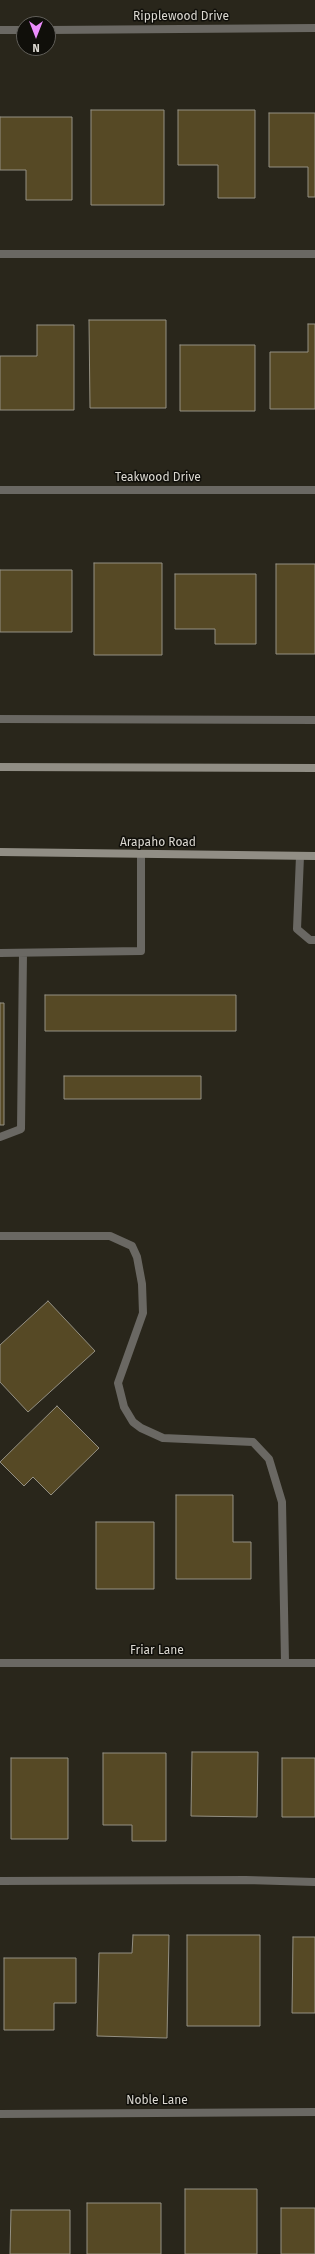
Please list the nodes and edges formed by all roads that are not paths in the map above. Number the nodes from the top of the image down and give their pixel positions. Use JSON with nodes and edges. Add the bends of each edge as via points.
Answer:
{"nodes":[{"id":1,"x":315,"y":28,"type":"edge"},
{"id":2,"x":0,"y":30,"type":"edge"},
{"id":3,"x":16,"y":30,"type":"edge"},
{"id":4,"x":56,"y":30,"type":"edge"},
{"id":5,"x":0,"y":254,"type":"edge"},
{"id":6,"x":315,"y":254,"type":"edge"},
{"id":7,"x":0,"y":490,"type":"edge"},
{"id":8,"x":315,"y":490,"type":"edge"},
{"id":9,"x":0,"y":719,"type":"edge"},
{"id":10,"x":315,"y":720,"type":"edge"},
{"id":11,"x":0,"y":767,"type":"edge"},
{"id":12,"x":315,"y":768,"type":"edge"},
{"id":13,"x":0,"y":852,"type":"edge"},
{"id":14,"x":141,"y":854,"type":"junction"},
{"id":15,"x":300,"y":856,"type":"junction"},
{"id":16,"x":315,"y":856,"type":"edge"},
{"id":17,"x":315,"y":940,"type":"edge"},
{"id":18,"x":0,"y":953,"type":"edge"},
{"id":19,"x":23,"y":953,"type":"junction"},
{"id":20,"x":0,"y":1137,"type":"edge"},
{"id":21,"x":0,"y":1236,"type":"edge"},
{"id":22,"x":285,"y":1662,"type":"junction"},
{"id":23,"x":0,"y":1663,"type":"edge"},
{"id":24,"x":315,"y":1663,"type":"edge"},
{"id":25,"x":0,"y":1881,"type":"edge"},
{"id":26,"x":315,"y":1882,"type":"edge"},
{"id":27,"x":315,"y":2112,"type":"edge"},
{"id":28,"x":0,"y":2114,"type":"edge"}],
"edges":[{"from":1,"to":4,"type":"street","name":"Ripplewood Drive"},
{"from":2,"to":3,"type":"street"},
{"from":5,"to":6,"type":"street"},
{"from":7,"to":8,"type":"street","name":"Teakwood Drive"},
{"from":9,"to":10,"type":"street"},
{"from":11,"to":12,"type":"main road"},
{"from":13,"to":14,"type":"main road","name":"Arapaho Road"},
{"from":14,"to":15,"type":"main road","name":"Arapaho Road"},
{"from":14,"to":19,"type":"street","via":[[141,951]]},
{"from":15,"to":16,"type":"main road","name":"Arapaho Road"},
{"from":15,"to":17,"type":"street","via":[[297,930],[310,940]]},
{"from":18,"to":19,"type":"street"},
{"from":19,"to":20,"type":"street","via":[[21,1129]]},
{"from":21,"to":22,"type":"street","via":[[110,1236],[132,1246],[137,1257],[143,1313],[118,1383],[124,1407],[133,1422],[163,1438],[253,1442],[270,1459],[282,1502]]},
{"from":22,"to":23,"type":"street","name":"Friar Lane"},
{"from":22,"to":24,"type":"street","name":"Friar Lane"},
{"from":25,"to":26,"type":"street"},
{"from":27,"to":28,"type":"street","name":"Noble Lane"}]}
